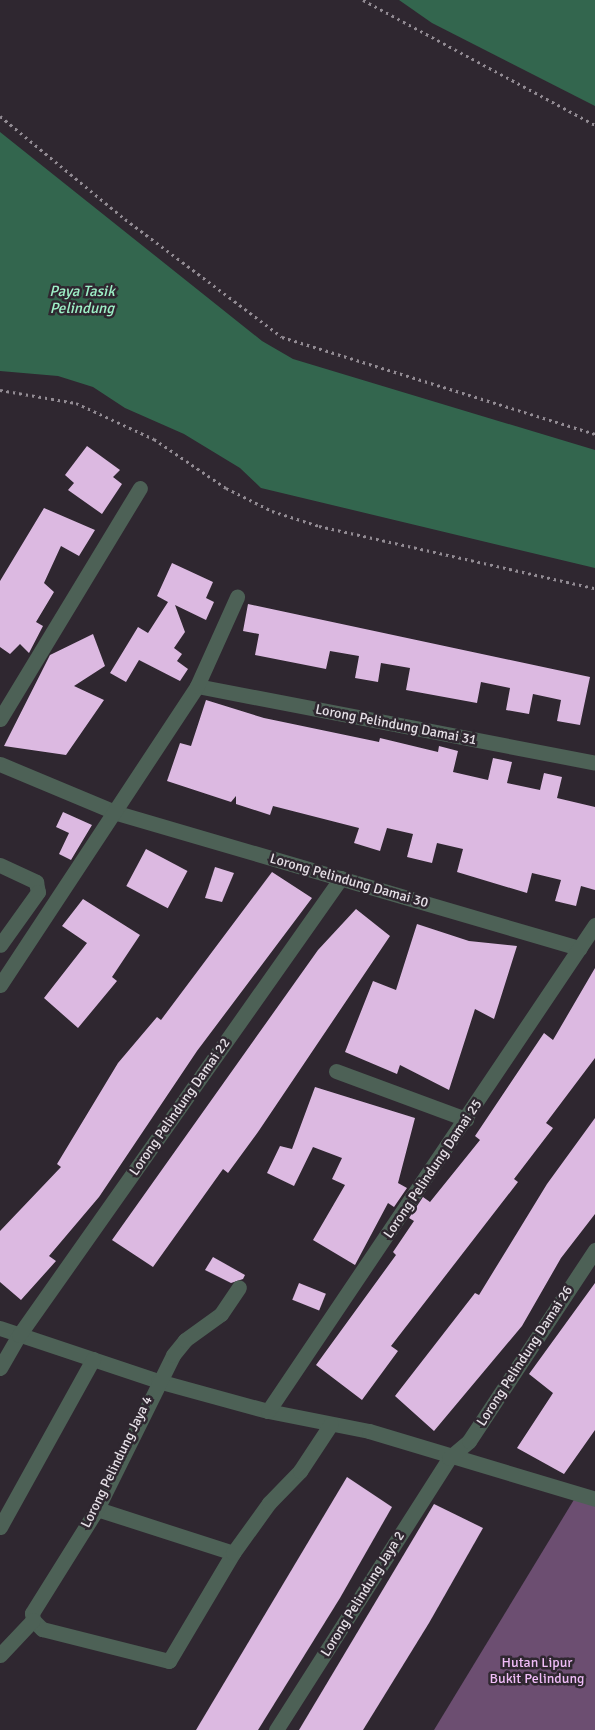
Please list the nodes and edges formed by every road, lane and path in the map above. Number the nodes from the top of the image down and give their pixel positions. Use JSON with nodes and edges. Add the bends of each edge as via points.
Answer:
{"nodes":[{"id":1,"x":363,"y":0,"type":"edge"},
{"id":2,"x":0,"y":116,"type":"edge"},
{"id":3,"x":595,"y":125,"type":"edge"},
{"id":4,"x":0,"y":390,"type":"edge"},
{"id":5,"x":595,"y":434,"type":"edge"},
{"id":6,"x":140,"y":488,"type":"dead end"},
{"id":7,"x":595,"y":588,"type":"edge"},
{"id":8,"x":237,"y":597,"type":"dead end"},
{"id":9,"x":197,"y":686,"type":"junction"},
{"id":10,"x":0,"y":719,"type":"edge"},
{"id":11,"x":595,"y":763,"type":"edge"},
{"id":12,"x":0,"y":764,"type":"edge"},
{"id":13,"x":118,"y":813,"type":"junction"},
{"id":14,"x":0,"y":865,"type":"edge"},
{"id":15,"x":341,"y":878,"type":"junction"},
{"id":16,"x":595,"y":925,"type":"edge"},
{"id":17,"x":0,"y":945,"type":"edge"},
{"id":18,"x":580,"y":948,"type":"junction"},
{"id":19,"x":0,"y":985,"type":"edge"},
{"id":20,"x":336,"y":1071,"type":"dead end"},
{"id":21,"x":466,"y":1119,"type":"junction"},
{"id":22,"x":595,"y":1250,"type":"edge"},
{"id":23,"x":238,"y":1287,"type":"dead end"},
{"id":24,"x":0,"y":1328,"type":"edge"},
{"id":25,"x":19,"y":1335,"type":"junction"},
{"id":26,"x":94,"y":1359,"type":"junction"},
{"id":27,"x":0,"y":1368,"type":"edge"},
{"id":28,"x":158,"y":1381,"type":"junction"},
{"id":29,"x":268,"y":1411,"type":"junction"},
{"id":30,"x":331,"y":1424,"type":"junction"},
{"id":31,"x":448,"y":1458,"type":"junction"},
{"id":32,"x":595,"y":1499,"type":"edge"},
{"id":33,"x":97,"y":1509,"type":"junction"},
{"id":34,"x":0,"y":1527,"type":"edge"},
{"id":35,"x":233,"y":1553,"type":"junction"},
{"id":36,"x":33,"y":1620,"type":"junction"},
{"id":37,"x":0,"y":1655,"type":"edge"},
{"id":38,"x":276,"y":1730,"type":"edge"}],
"edges":[{"from":1,"to":3,"type":"path"},
{"from":2,"to":5,"type":"path","via":[[282,337]]},
{"from":4,"to":7,"type":"path","via":[[76,403],[154,439],[226,488],[272,511],[319,526]]},
{"from":6,"to":10,"type":"street"},
{"from":8,"to":9,"type":"street"},
{"from":9,"to":11,"type":"street","name":"Lorong Pelindung Damai 31"},
{"from":9,"to":13,"type":"street"},
{"from":12,"to":13,"type":"street","name":"Lorong Pelindung Damai 30"},
{"from":13,"to":15,"type":"street","name":"Lorong Pelindung Damai 30"},
{"from":13,"to":19,"type":"street"},
{"from":14,"to":17,"type":"street","via":[[36,882],[38,892]]},
{"from":15,"to":18,"type":"street","name":"Lorong Pelindung Damai 30"},
{"from":15,"to":25,"type":"street","name":"Lorong Pelindung Damai 22"},
{"from":16,"to":18,"type":"street","name":"Lorong Pelindung Damai 25"},
{"from":18,"to":21,"type":"street","name":"Lorong Pelindung Damai 25"},
{"from":20,"to":21,"type":"street"},
{"from":21,"to":29,"type":"street","name":"Lorong Pelindung Damai 25"},
{"from":22,"to":31,"type":"street","name":"Lorong Pelindung Damai 26","via":[[469,1440]]},
{"from":23,"to":28,"type":"street","name":"Lorong Pelindung Jaya 4","via":[[221,1314],[178,1347]]},
{"from":24,"to":25,"type":"street"},
{"from":25,"to":26,"type":"street"},
{"from":25,"to":27,"type":"street","name":"Lorong Pelindung Damai 22"},
{"from":26,"to":28,"type":"street"},
{"from":26,"to":34,"type":"street"},
{"from":28,"to":29,"type":"street"},
{"from":28,"to":33,"type":"street","name":"Lorong Pelindung Jaya 4"},
{"from":29,"to":30,"type":"street"},
{"from":30,"to":31,"type":"street","via":[[369,1431]]},
{"from":30,"to":35,"type":"street","via":[[300,1470],[269,1503]]},
{"from":31,"to":32,"type":"street"},
{"from":31,"to":38,"type":"street","name":"Lorong Pelindung Jaya 2"},
{"from":33,"to":35,"type":"street"},
{"from":33,"to":36,"type":"street","name":"Lorong Pelindung Jaya 4","via":[[32,1613]]},
{"from":35,"to":36,"type":"street","via":[[169,1661],[42,1629]]},
{"from":36,"to":37,"type":"street"}]}
